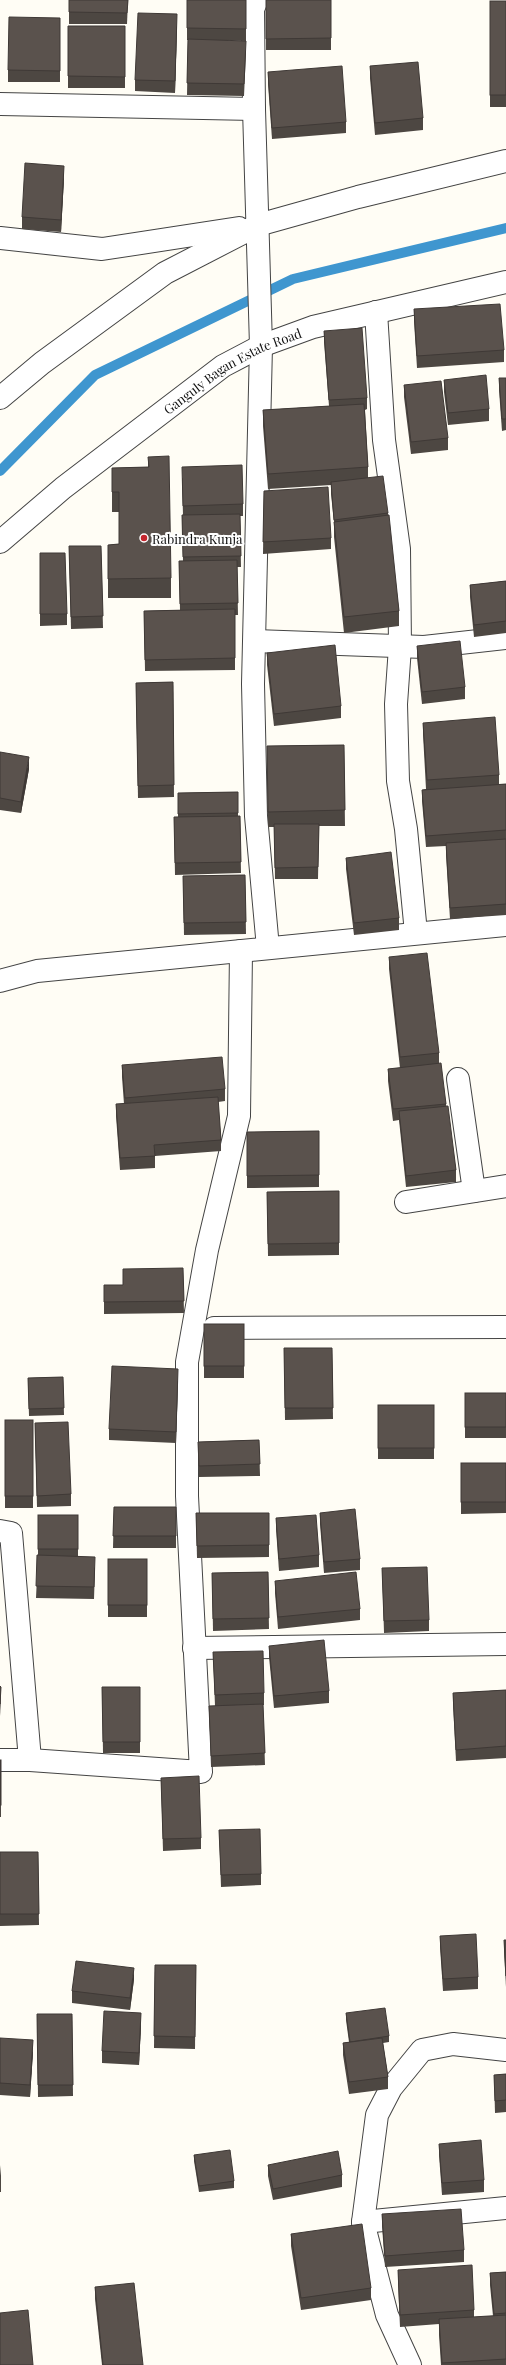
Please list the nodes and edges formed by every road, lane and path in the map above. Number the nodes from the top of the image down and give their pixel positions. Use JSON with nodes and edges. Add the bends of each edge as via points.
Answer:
{"nodes":[{"id":1,"x":256,"y":0,"type":"edge"},
{"id":2,"x":0,"y":104,"type":"edge"},
{"id":3,"x":254,"y":109,"type":"junction"},
{"id":4,"x":506,"y":161,"type":"edge"},
{"id":5,"x":258,"y":236,"type":"junction"},
{"id":6,"x":0,"y":238,"type":"edge"},
{"id":7,"x":506,"y":282,"type":"edge"},
{"id":8,"x":376,"y":312,"type":"junction"},
{"id":9,"x":261,"y":346,"type":"junction"},
{"id":10,"x":0,"y":398,"type":"edge"},
{"id":11,"x":0,"y":542,"type":"edge"},
{"id":12,"x":506,"y":638,"type":"edge"},
{"id":13,"x":255,"y":641,"type":"junction"},
{"id":14,"x":400,"y":647,"type":"junction"},
{"id":15,"x":506,"y":925,"type":"edge"},
{"id":16,"x":416,"y":933,"type":"junction"},
{"id":17,"x":268,"y":948,"type":"junction"},
{"id":18,"x":241,"y":951,"type":"junction"},
{"id":19,"x":0,"y":981,"type":"edge"},
{"id":20,"x":458,"y":1079,"type":"dead end"},
{"id":21,"x":506,"y":1186,"type":"edge"},
{"id":22,"x":474,"y":1191,"type":"junction"},
{"id":23,"x":406,"y":1202,"type":"dead end"},
{"id":24,"x":506,"y":1327,"type":"edge"},
{"id":25,"x":193,"y":1328,"type":"junction"},
{"id":26,"x":0,"y":1531,"type":"edge"},
{"id":27,"x":506,"y":1644,"type":"edge"},
{"id":28,"x":194,"y":1648,"type":"junction"},
{"id":29,"x":0,"y":1760,"type":"edge"},
{"id":30,"x":30,"y":1760,"type":"junction"},
{"id":31,"x":506,"y":2050,"type":"edge"},
{"id":32,"x":506,"y":2208,"type":"edge"},
{"id":33,"x":363,"y":2222,"type":"junction"},
{"id":34,"x":410,"y":2365,"type":"edge"}],
"edges":[{"from":1,"to":3,"type":"street","via":[[253,9]]},
{"from":2,"to":3,"type":"street"},
{"from":3,"to":5,"type":"street"},
{"from":4,"to":5,"type":"street","via":[[358,197]]},
{"from":5,"to":6,"type":"street","via":[[102,249]]},
{"from":5,"to":9,"type":"street"},
{"from":5,"to":10,"type":"street","via":[[165,273],[42,363]]},
{"from":7,"to":8,"type":"street","name":"Ganguly Bagan Estate Road"},
{"from":8,"to":9,"type":"street","name":"Ganguly Bagan Estate Road","via":[[313,327]]},
{"from":8,"to":14,"type":"street","via":[[384,440],[399,549]]},
{"from":9,"to":11,"type":"street","name":"Ganguly Bagan Estate Road","via":[[223,366],[63,488]]},
{"from":9,"to":13,"type":"street"},
{"from":12,"to":14,"type":"street","via":[[450,645]]},
{"from":13,"to":14,"type":"street"},
{"from":13,"to":17,"type":"street","via":[[256,816]]},
{"from":14,"to":16,"type":"street","via":[[396,704],[398,781],[406,829]]},
{"from":15,"to":16,"type":"street"},
{"from":16,"to":17,"type":"street"},
{"from":17,"to":18,"type":"street"},
{"from":18,"to":19,"type":"street","via":[[37,971]]},
{"from":18,"to":25,"type":"street","via":[[239,1116],[207,1250]]},
{"from":20,"to":22,"type":"street"},
{"from":21,"to":22,"type":"street"},
{"from":22,"to":23,"type":"street"},
{"from":24,"to":25,"type":"street"},
{"from":25,"to":28,"type":"street","via":[[187,1362],[187,1496]]},
{"from":26,"to":30,"type":"street","via":[[10,1533]]},
{"from":27,"to":28,"type":"street"},
{"from":28,"to":30,"type":"street","via":[[201,1772]]},
{"from":29,"to":30,"type":"street"},
{"from":31,"to":33,"type":"street","via":[[453,2044],[422,2050],[407,2068],[391,2088],[377,2115]]},
{"from":32,"to":33,"type":"street"},
{"from":33,"to":34,"type":"street","via":[[387,2315]]}]}
